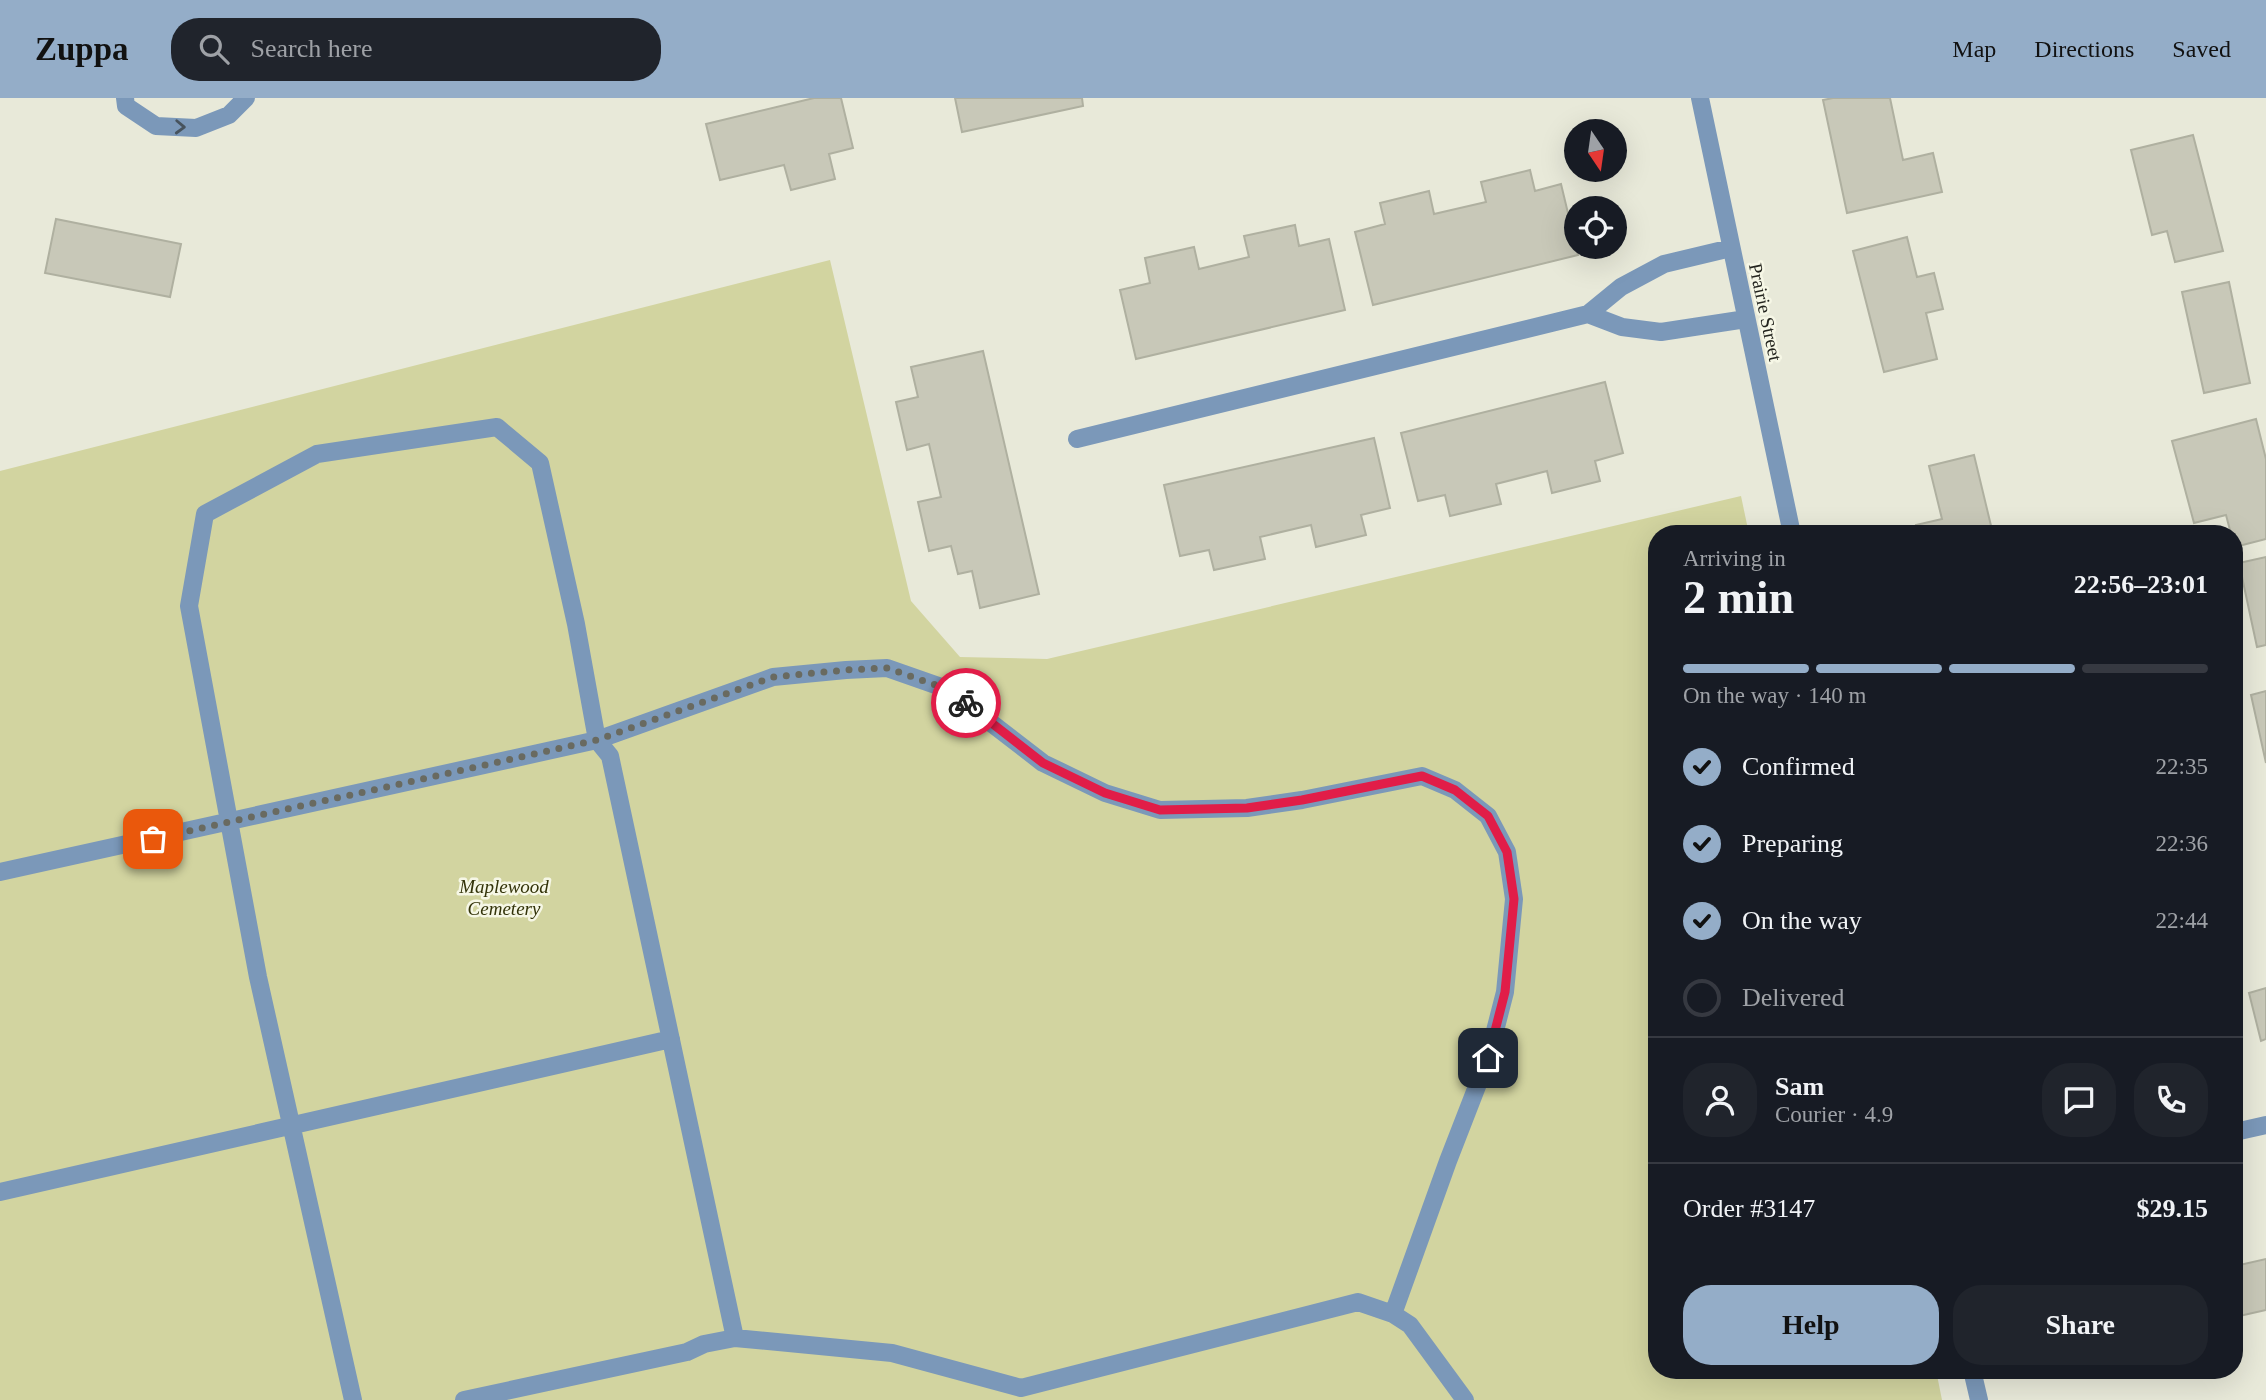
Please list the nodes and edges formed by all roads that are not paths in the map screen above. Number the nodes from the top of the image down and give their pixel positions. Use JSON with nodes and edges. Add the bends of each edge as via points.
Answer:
{"nodes":[{"id":1,"x":125,"y":98,"type":"edge"},
{"id":2,"x":246,"y":98,"type":"edge"},
{"id":3,"x":1700,"y":98,"type":"edge"},
{"id":4,"x":1731,"y":248,"type":"junction"},
{"id":5,"x":1588,"y":314,"type":"junction"},
{"id":6,"x":1746,"y":319,"type":"junction"},
{"id":7,"x":1077,"y":439,"type":"dead end"},
{"id":8,"x":1791,"y":525,"type":"edge"},
{"id":9,"x":597,"y":740,"type":"junction"},
{"id":10,"x":229,"y":822,"type":"junction"},
{"id":11,"x":0,"y":872,"type":"edge"},
{"id":12,"x":671,"y":1039,"type":"junction"},
{"id":13,"x":291,"y":1125,"type":"junction"},
{"id":14,"x":2266,"y":1125,"type":"edge"},
{"id":15,"x":2243,"y":1130,"type":"edge"},
{"id":16,"x":0,"y":1192,"type":"edge"},
{"id":17,"x":1394,"y":1314,"type":"junction"},
{"id":18,"x":736,"y":1338,"type":"junction"},
{"id":19,"x":1974,"y":1379,"type":"edge"},
{"id":20,"x":353,"y":1400,"type":"edge"},
{"id":21,"x":464,"y":1400,"type":"edge"},
{"id":22,"x":1465,"y":1400,"type":"edge"},
{"id":23,"x":1979,"y":1400,"type":"edge"}],
"edges":[{"from":1,"to":2,"type":"street","one_way":true,"via":[[126,106],[156,126],[196,128],[229,115]]},
{"from":3,"to":4,"type":"street","name":"Prairie Street"},
{"from":4,"to":5,"type":"street","via":[[1664,264],[1621,287]]},
{"from":4,"to":6,"type":"street","name":"Prairie Street"},
{"from":5,"to":6,"type":"street","via":[[1622,327],[1661,332]]},
{"from":5,"to":7,"type":"street"},
{"from":6,"to":8,"type":"street","name":"Prairie Street"},
{"from":9,"to":10,"type":"street"},
{"from":9,"to":10,"type":"street","via":[[540,463],[498,428],[317,454],[205,514],[189,606]]},
{"from":9,"to":12,"type":"street","via":[[610,755]]},
{"from":9,"to":17,"type":"street","via":[[773,677],[887,668],[947,689],[1043,763],[1105,793],[1160,810],[1247,808],[1422,776],[1455,790],[1488,816],[1507,852],[1514,899],[1505,992],[1488,1058]]},
{"from":10,"to":11,"type":"street"},
{"from":10,"to":13,"type":"street"},
{"from":12,"to":13,"type":"street"},
{"from":12,"to":18,"type":"street"},
{"from":13,"to":16,"type":"street"},
{"from":13,"to":20,"type":"street"},
{"from":14,"to":15,"type":"street"},
{"from":17,"to":18,"type":"street","via":[[1358,1302],[1021,1388],[892,1353]]},
{"from":17,"to":22,"type":"street","via":[[1410,1325]]},
{"from":18,"to":21,"type":"street"},
{"from":19,"to":23,"type":"street"}]}
